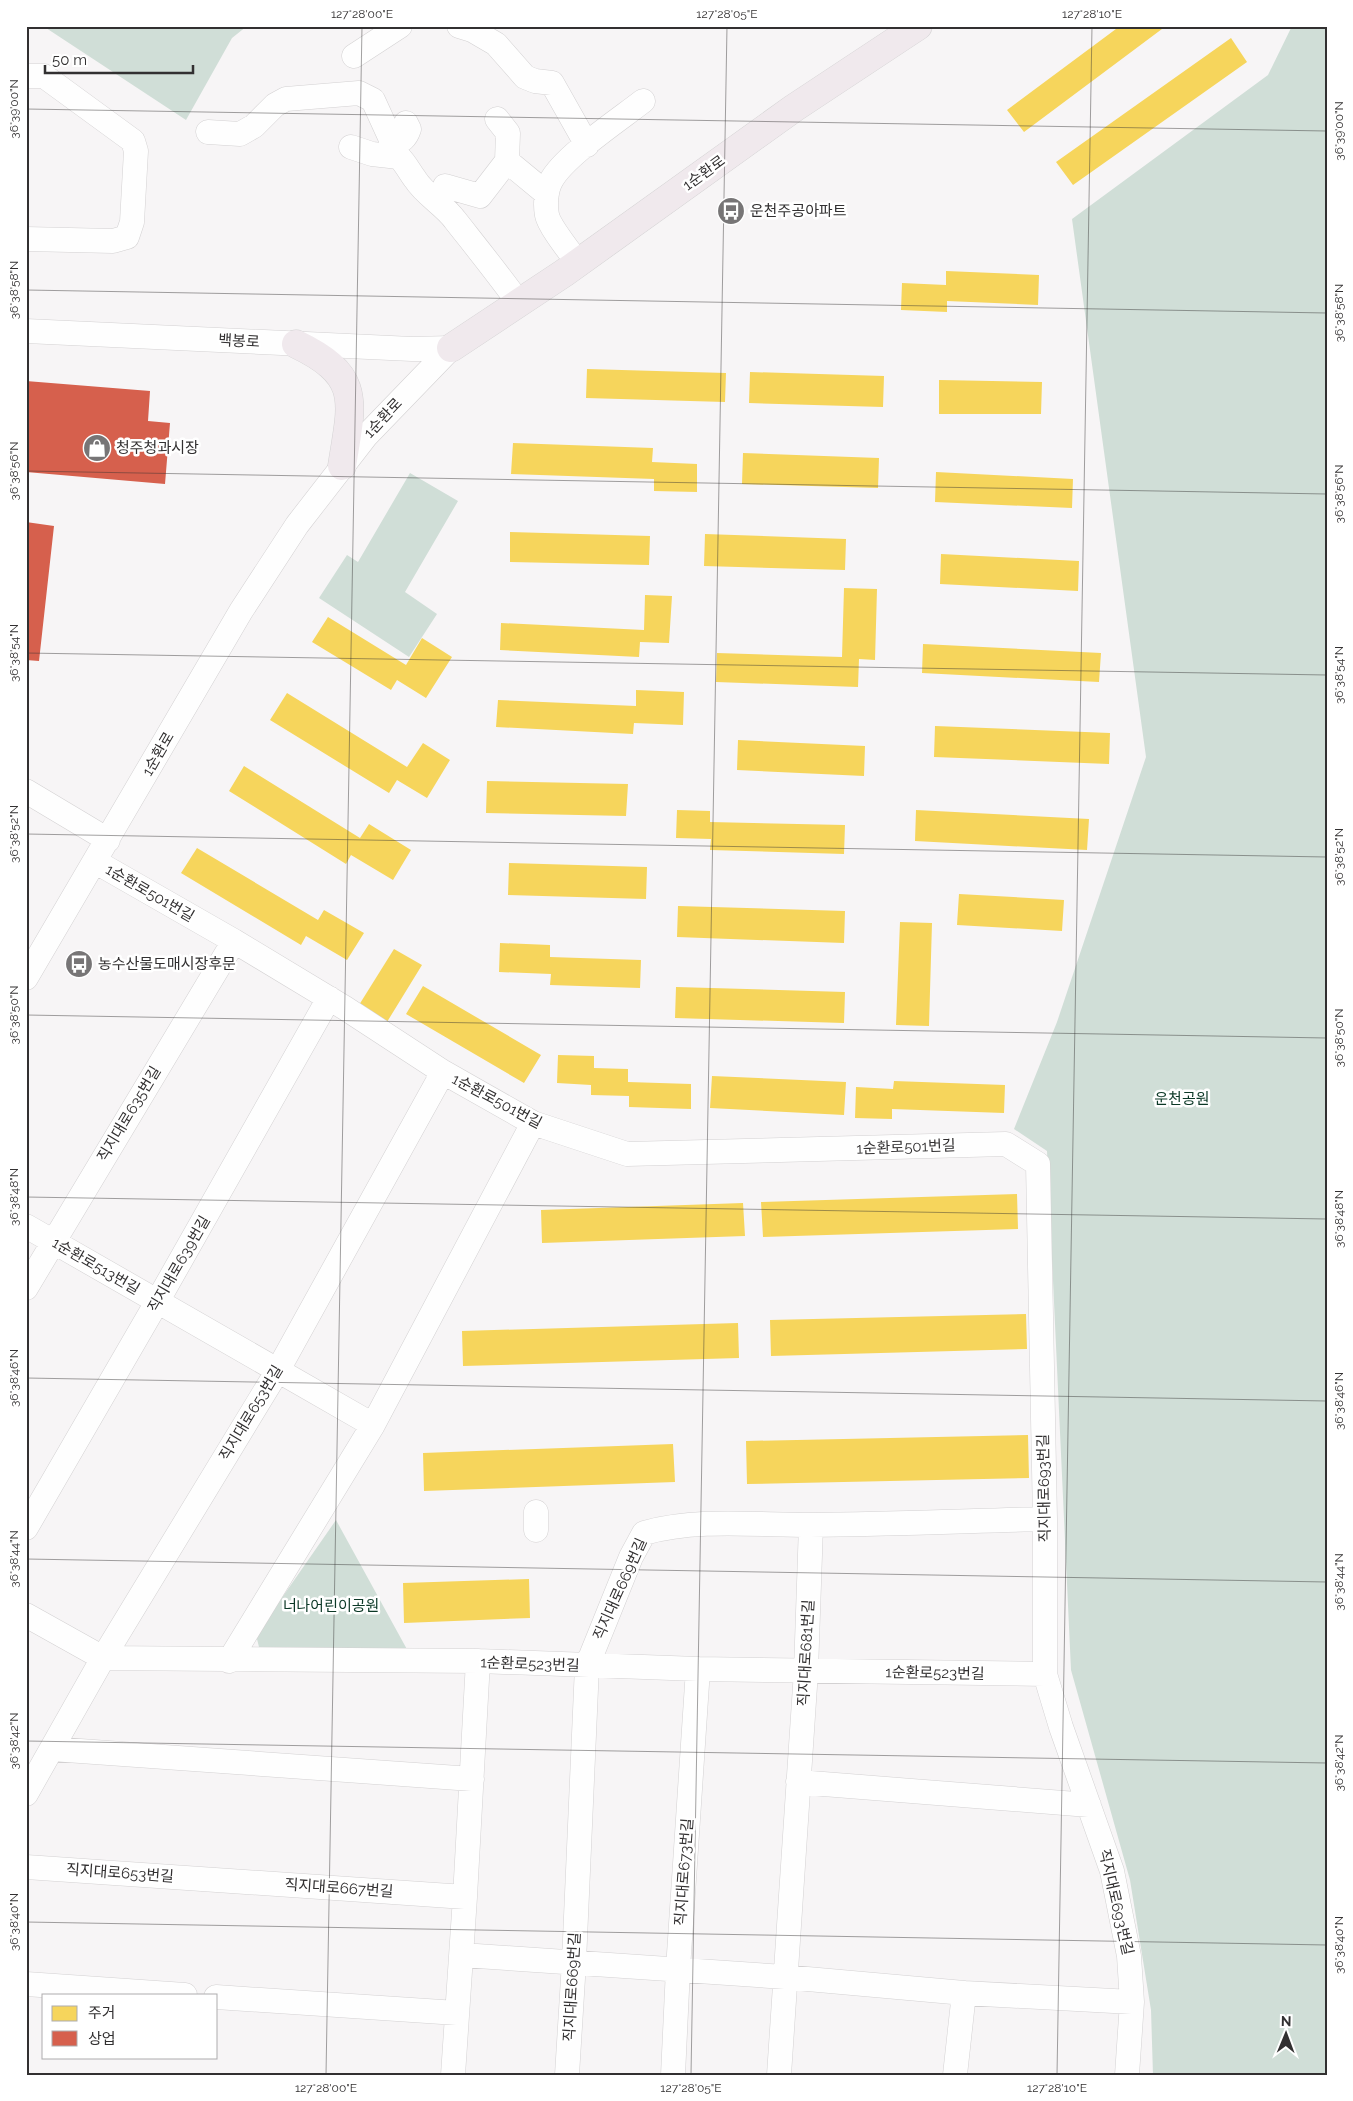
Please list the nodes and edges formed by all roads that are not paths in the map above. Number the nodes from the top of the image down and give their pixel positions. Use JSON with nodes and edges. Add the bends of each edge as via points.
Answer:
{"nodes":[{"id":1,"x":400,"y":26,"type":"edge"},
{"id":2,"x":459,"y":26,"type":"edge"},
{"id":3,"x":918,"y":26,"type":"edge"},
{"id":4,"x":354,"y":56,"type":"dead end"},
{"id":5,"x":26,"y":76,"type":"edge"},
{"id":6,"x":643,"y":101,"type":"dead end"},
{"id":7,"x":497,"y":119,"type":"dead end"},
{"id":8,"x":406,"y":123,"type":"dead end"},
{"id":9,"x":208,"y":132,"type":"dead end"},
{"id":10,"x":589,"y":143,"type":"junction"},
{"id":11,"x":351,"y":147,"type":"dead end"},
{"id":12,"x":396,"y":150,"type":"junction"},
{"id":13,"x":507,"y":161,"type":"junction"},
{"id":14,"x":445,"y":186,"type":"dead end"},
{"id":15,"x":547,"y":194,"type":"junction"},
{"id":16,"x":26,"y":239,"type":"edge"},
{"id":17,"x":578,"y":263,"type":"junction"},
{"id":18,"x":519,"y":302,"type":"junction"},
{"id":19,"x":26,"y":331,"type":"edge"},
{"id":20,"x":296,"y":344,"type":"junction"},
{"id":21,"x":451,"y":348,"type":"junction"},
{"id":22,"x":342,"y":466,"type":"junction"},
{"id":23,"x":26,"y":791,"type":"edge"},
{"id":24,"x":108,"y":840,"type":"junction"},
{"id":25,"x":96,"y":862,"type":"junction"},
{"id":26,"x":234,"y":941,"type":"junction"},
{"id":27,"x":26,"y":978,"type":"edge"},
{"id":28,"x":329,"y":998,"type":"junction"},
{"id":29,"x":443,"y":1072,"type":"junction"},
{"id":30,"x":533,"y":1123,"type":"junction"},
{"id":31,"x":1038,"y":1164,"type":"joint"},
{"id":32,"x":26,"y":1226,"type":"edge"},
{"id":33,"x":52,"y":1241,"type":"junction"},
{"id":34,"x":26,"y":1288,"type":"edge"},
{"id":35,"x":157,"y":1302,"type":"junction"},
{"id":36,"x":278,"y":1370,"type":"junction"},
{"id":37,"x":373,"y":1425,"type":"junction"},
{"id":38,"x":1045,"y":1518,"type":"junction"},
{"id":39,"x":811,"y":1525,"type":"junction"},
{"id":40,"x":26,"y":1528,"type":"edge"},
{"id":41,"x":26,"y":1615,"type":"edge"},
{"id":42,"x":102,"y":1658,"type":"junction"},
{"id":43,"x":229,"y":1661,"type":"junction"},
{"id":44,"x":478,"y":1661,"type":"junction"},
{"id":45,"x":587,"y":1666,"type":"junction"},
{"id":46,"x":698,"y":1669,"type":"junction"},
{"id":47,"x":806,"y":1671,"type":"junction"},
{"id":48,"x":1045,"y":1674,"type":"junction"},
{"id":49,"x":52,"y":1749,"type":"junction"},
{"id":50,"x":472,"y":1779,"type":"junction"},
{"id":51,"x":798,"y":1782,"type":"junction"},
{"id":52,"x":26,"y":1794,"type":"edge"},
{"id":53,"x":1089,"y":1805,"type":"junction"},
{"id":54,"x":26,"y":1867,"type":"edge"},
{"id":55,"x":213,"y":1880,"type":"joint"},
{"id":56,"x":465,"y":1897,"type":"junction"},
{"id":57,"x":462,"y":1955,"type":"junction"},
{"id":58,"x":574,"y":1962,"type":"junction"},
{"id":59,"x":678,"y":1969,"type":"junction"},
{"id":60,"x":785,"y":1977,"type":"junction"},
{"id":61,"x":26,"y":1984,"type":"edge"},
{"id":62,"x":964,"y":1993,"type":"junction"},
{"id":63,"x":171,"y":1994,"type":"edge"},
{"id":64,"x":218,"y":1997,"type":"edge"},
{"id":65,"x":1132,"y":2002,"type":"junction"},
{"id":66,"x":457,"y":2013,"type":"junction"},
{"id":67,"x":453,"y":2075,"type":"edge"},
{"id":68,"x":567,"y":2075,"type":"edge"},
{"id":69,"x":673,"y":2075,"type":"edge"},
{"id":70,"x":779,"y":2075,"type":"edge"},
{"id":71,"x":955,"y":2075,"type":"edge"},
{"id":72,"x":1127,"y":2075,"type":"edge"}],
"edges":[{"from":1,"to":4,"type":"street"},
{"from":2,"to":10,"type":"street","via":[[496,44],[525,77],[552,83]]},
{"from":3,"to":17,"type":"main road","name":"1순환로","via":[[794,108]]},
{"from":5,"to":16,"type":"street","via":[[44,76],[133,141],[136,151],[132,222],[127,237],[113,241]]},
{"from":6,"to":10,"type":"street"},
{"from":7,"to":13,"type":"street","via":[[508,133]]},
{"from":8,"to":12,"type":"street","via":[[408,134]]},
{"from":9,"to":12,"type":"street","via":[[240,134],[286,99],[360,93],[373,100]]},
{"from":10,"to":15,"type":"street","via":[[559,170],[550,182]]},
{"from":11,"to":12,"type":"street","via":[[372,154]]},
{"from":12,"to":18,"type":"street","via":[[415,180],[455,220]]},
{"from":13,"to":14,"type":"street","via":[[480,196]]},
{"from":13,"to":15,"type":"street"},
{"from":15,"to":17,"type":"street","via":[[547,217]]},
{"from":17,"to":18,"type":"main road","name":"1순환로"},
{"from":18,"to":21,"type":"main road","name":"1순환로"},
{"from":19,"to":20,"type":"street","name":"백봉로"},
{"from":20,"to":21,"type":"street","name":"백봉로"},
{"from":20,"to":22,"type":"main road","via":[[335,368],[346,382],[350,412]]},
{"from":21,"to":22,"type":"street","name":"1순환로","via":[[372,429]]},
{"from":22,"to":24,"type":"street","name":"1순환로","via":[[297,524],[241,611]]},
{"from":23,"to":24,"type":"street"},
{"from":24,"to":25,"type":"street","name":"1순환로"},
{"from":25,"to":26,"type":"street","name":"1순환로501번길"},
{"from":25,"to":27,"type":"street","name":"1순환로"},
{"from":26,"to":28,"type":"street","name":"1순환로501번길"},
{"from":26,"to":33,"type":"street","name":"직지대로635번길"},
{"from":28,"to":29,"type":"street","name":"1순환로501번길"},
{"from":28,"to":35,"type":"street","name":"직지대로639번길"},
{"from":29,"to":30,"type":"street","name":"1순환로501번길"},
{"from":29,"to":36,"type":"street","name":"직지대로653번길"},
{"from":30,"to":31,"type":"street","name":"1순환로501번길","via":[[627,1154],[1006,1144]]},
{"from":30,"to":37,"type":"street"},
{"from":31,"to":38,"type":"street","name":"직지대로693번길"},
{"from":32,"to":33,"type":"street","name":"1순환로513번길"},
{"from":33,"to":34,"type":"street","name":"직지대로635번길"},
{"from":33,"to":35,"type":"street","name":"1순환로513번길"},
{"from":35,"to":36,"type":"street","name":"1순환로513번길"},
{"from":35,"to":40,"type":"street","name":"직지대로639번길"},
{"from":36,"to":37,"type":"street","name":"1순환로513번길"},
{"from":36,"to":42,"type":"street","name":"직지대로653번길"},
{"from":37,"to":43,"type":"street"},
{"from":38,"to":39,"type":"street","name":"직지대로669번길"},
{"from":38,"to":48,"type":"street","name":"직지대로693번길"},
{"from":39,"to":45,"type":"street","name":"직지대로669번길","via":[[666,1527],[644,1533]]},
{"from":39,"to":47,"type":"street","name":"직지대로681번길"},
{"from":41,"to":42,"type":"street","name":"1순환로523번길"},
{"from":42,"to":43,"type":"street","name":"1순환로523번길"},
{"from":42,"to":49,"type":"street","name":"직지대로653번길"},
{"from":43,"to":44,"type":"street","name":"1순환로523번길"},
{"from":44,"to":45,"type":"street","name":"1순환로523번길"},
{"from":44,"to":50,"type":"street"},
{"from":45,"to":46,"type":"street","name":"1순환로523번길"},
{"from":45,"to":58,"type":"street","name":"직지대로669번길"},
{"from":46,"to":47,"type":"street","name":"1순환로523번길"},
{"from":46,"to":59,"type":"street","name":"직지대로673번길"},
{"from":47,"to":48,"type":"street","name":"1순환로523번길"},
{"from":47,"to":51,"type":"street","name":"직지대로681번길"},
{"from":48,"to":53,"type":"street","name":"직지대로693번길"},
{"from":49,"to":50,"type":"street"},
{"from":49,"to":52,"type":"street","name":"직지대로653번길"},
{"from":50,"to":56,"type":"street"},
{"from":51,"to":53,"type":"street"},
{"from":51,"to":60,"type":"street","name":"직지대로681번길"},
{"from":53,"to":65,"type":"street","name":"직지대로693번길","via":[[1112,1871],[1129,1956]]},
{"from":54,"to":55,"type":"street","name":"직지대로653번길"},
{"from":55,"to":56,"type":"street","name":"직지대로667번길"},
{"from":56,"to":57,"type":"street"},
{"from":57,"to":58,"type":"street"},
{"from":57,"to":66,"type":"street"},
{"from":58,"to":59,"type":"street"},
{"from":58,"to":68,"type":"street","name":"직지대로669번길"},
{"from":59,"to":60,"type":"street"},
{"from":59,"to":69,"type":"street","name":"직지대로673번길"},
{"from":60,"to":62,"type":"street"},
{"from":60,"to":70,"type":"street","name":"직지대로681번길"},
{"from":61,"to":63,"type":"street"},
{"from":62,"to":65,"type":"street"},
{"from":62,"to":71,"type":"street"},
{"from":64,"to":66,"type":"street"},
{"from":65,"to":72,"type":"street","name":"직지대로693번길"},
{"from":66,"to":67,"type":"street"}]}
